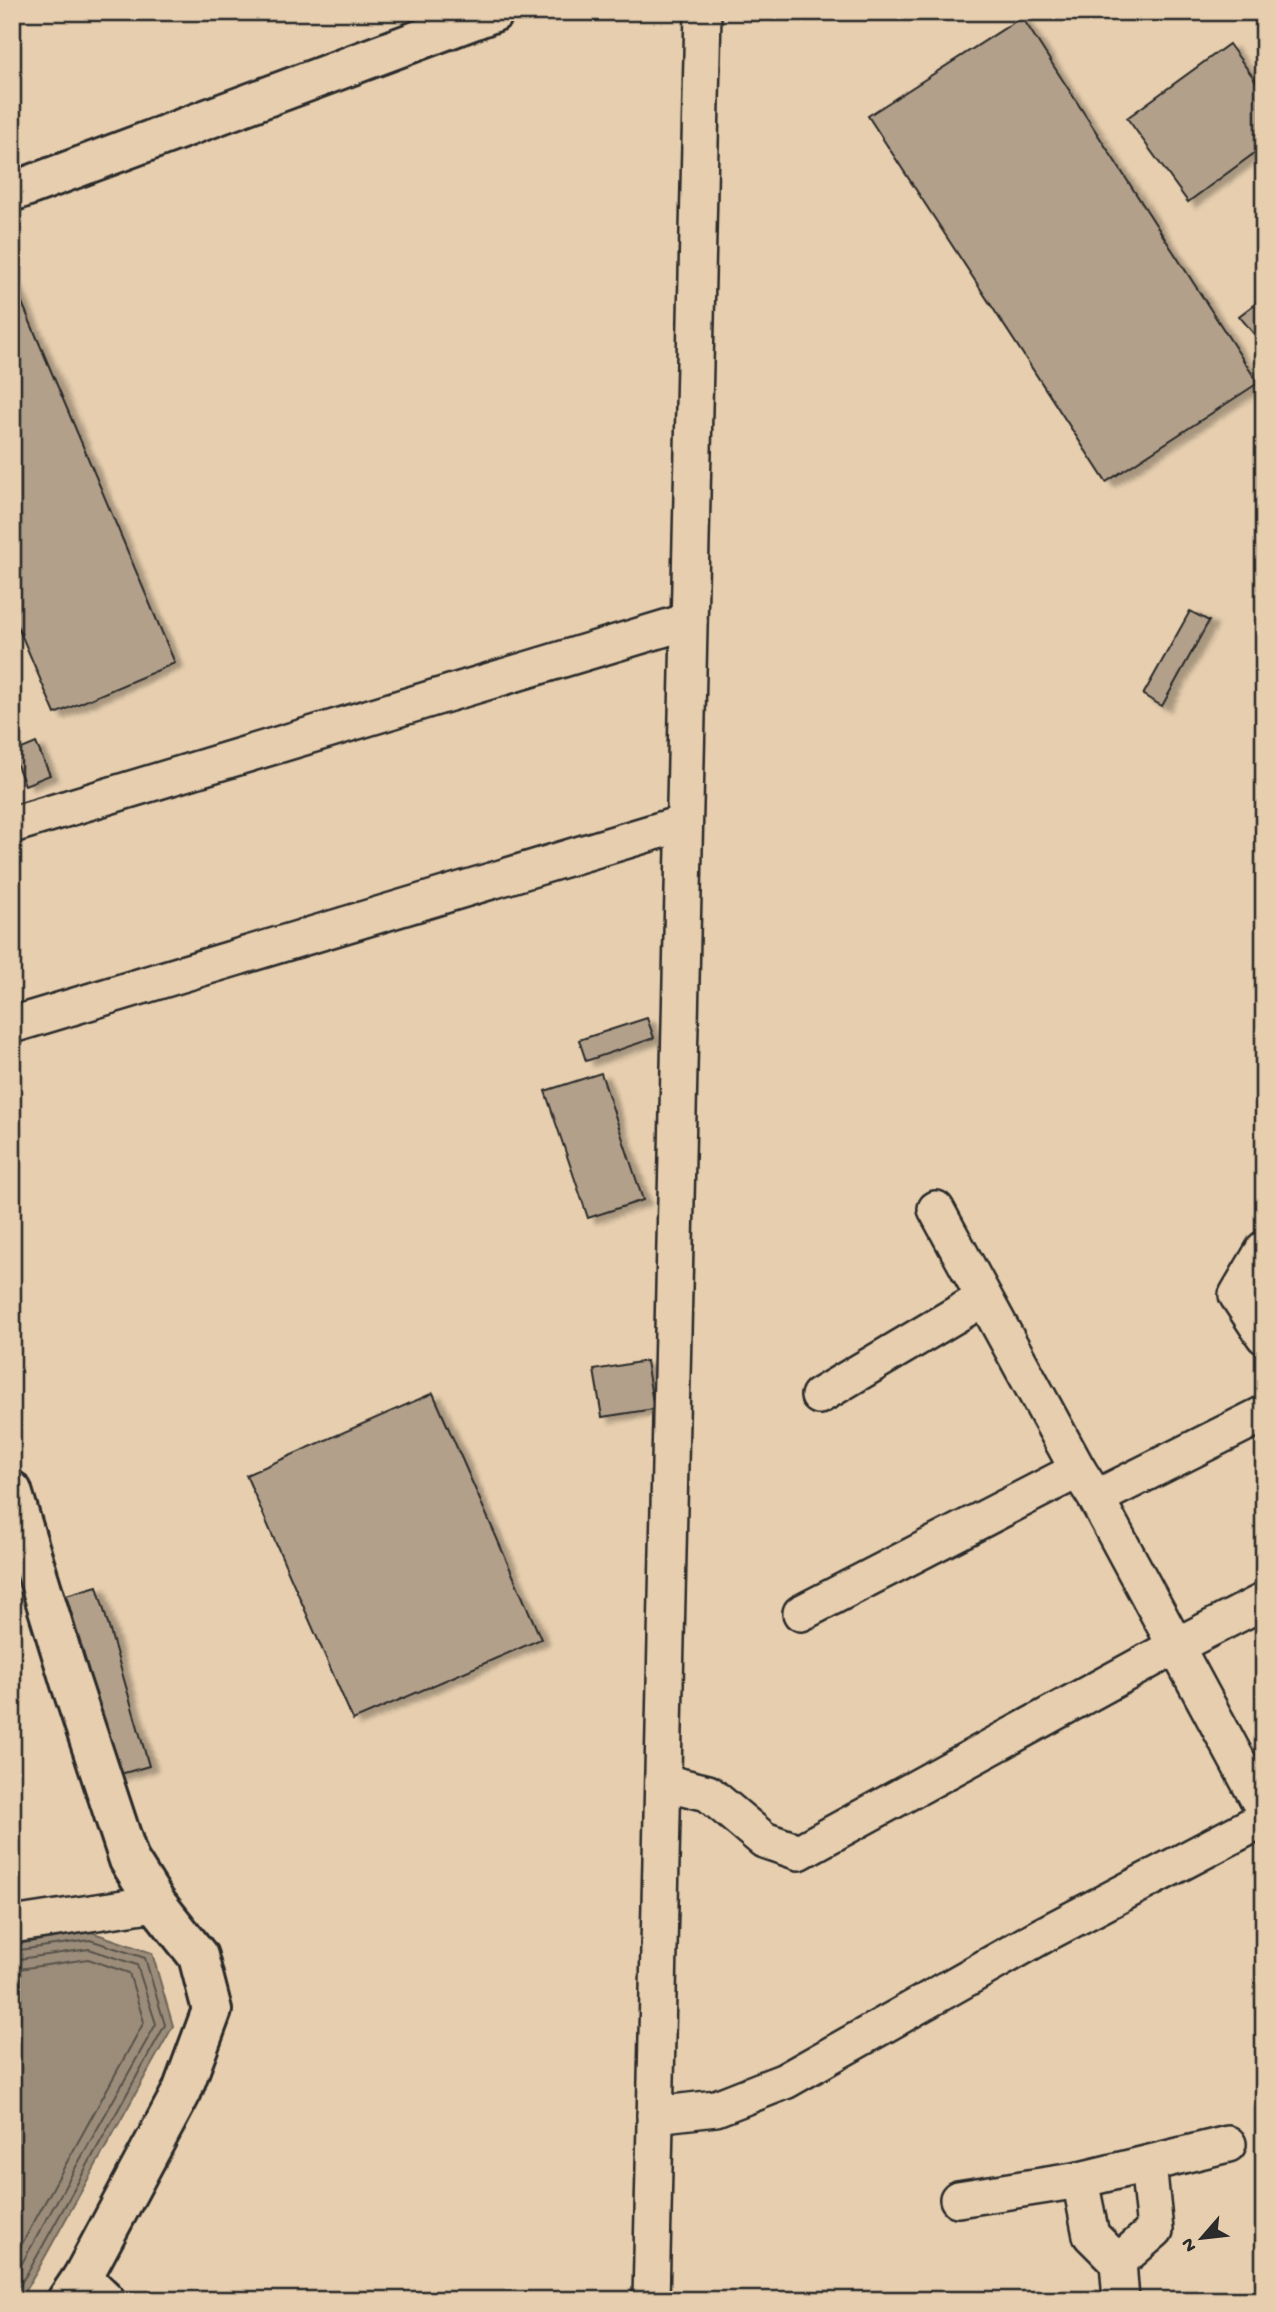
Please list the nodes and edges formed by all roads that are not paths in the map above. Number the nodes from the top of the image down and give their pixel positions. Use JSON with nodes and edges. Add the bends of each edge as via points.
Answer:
{"nodes":[{"id":1,"x":494,"y":12,"type":"edge"},
{"id":2,"x":703,"y":12,"type":"edge"},
{"id":3,"x":12,"y":192,"type":"edge"},
{"id":4,"x":689,"y":621,"type":"junction"},
{"id":5,"x":684,"y":823,"type":"junction"},
{"id":6,"x":12,"y":824,"type":"edge"},
{"id":7,"x":12,"y":1025,"type":"edge"},
{"id":8,"x":936,"y":1209,"type":"dead end"},
{"id":9,"x":1264,"y":1249,"type":"edge"},
{"id":10,"x":984,"y":1298,"type":"junction"},
{"id":11,"x":1264,"y":1336,"type":"edge"},
{"id":12,"x":819,"y":1396,"type":"dead end"},
{"id":13,"x":1264,"y":1414,"type":"edge"},
{"id":14,"x":1086,"y":1484,"type":"junction"},
{"id":15,"x":12,"y":1491,"type":"edge"},
{"id":16,"x":1264,"y":1601,"type":"edge"},
{"id":17,"x":801,"y":1613,"type":"dead end"},
{"id":18,"x":1174,"y":1647,"type":"junction"},
{"id":19,"x":663,"y":1782,"type":"junction"},
{"id":20,"x":1264,"y":1810,"type":"edge"},
{"id":21,"x":1264,"y":1819,"type":"edge"},
{"id":22,"x":156,"y":1903,"type":"junction"},
{"id":23,"x":12,"y":1924,"type":"edge"},
{"id":24,"x":655,"y":2115,"type":"junction"},
{"id":25,"x":1228,"y":2144,"type":"dead end"},
{"id":26,"x":1148,"y":2164,"type":"junction"},
{"id":27,"x":1080,"y":2180,"type":"junction"},
{"id":28,"x":958,"y":2199,"type":"dead end"},
{"id":29,"x":1118,"y":2262,"type":"junction"},
{"id":30,"x":85,"y":2292,"type":"edge"},
{"id":31,"x":651,"y":2300,"type":"edge"},
{"id":32,"x":1121,"y":2300,"type":"edge"}],
"edges":[{"from":1,"to":3,"type":"street"},
{"from":2,"to":4,"type":"street"},
{"from":4,"to":5,"type":"street"},
{"from":4,"to":6,"type":"street"},
{"from":5,"to":7,"type":"street"},
{"from":5,"to":19,"type":"street"},
{"from":8,"to":10,"type":"street"},
{"from":9,"to":11,"type":"street","via":[[1237,1295]]},
{"from":10,"to":12,"type":"street"},
{"from":10,"to":14,"type":"street"},
{"from":13,"to":14,"type":"street"},
{"from":14,"to":17,"type":"street"},
{"from":14,"to":18,"type":"street"},
{"from":15,"to":22,"type":"street","via":[[129,1860]]},
{"from":16,"to":18,"type":"street"},
{"from":18,"to":19,"type":"street","via":[[799,1852],[764,1840],[708,1793]]},
{"from":18,"to":20,"type":"street"},
{"from":19,"to":24,"type":"street"},
{"from":21,"to":24,"type":"street","via":[[1042,1935],[785,2081],[716,2108]]},
{"from":22,"to":23,"type":"street"},
{"from":22,"to":30,"type":"street","via":[[198,1956],[212,2010],[182,2091]]},
{"from":24,"to":31,"type":"street"},
{"from":25,"to":26,"type":"street"},
{"from":26,"to":27,"type":"street"},
{"from":26,"to":29,"type":"street","via":[[1154,2230]]},
{"from":27,"to":28,"type":"street"},
{"from":27,"to":29,"type":"street","via":[[1091,2235]]},
{"from":29,"to":32,"type":"street"}]}
